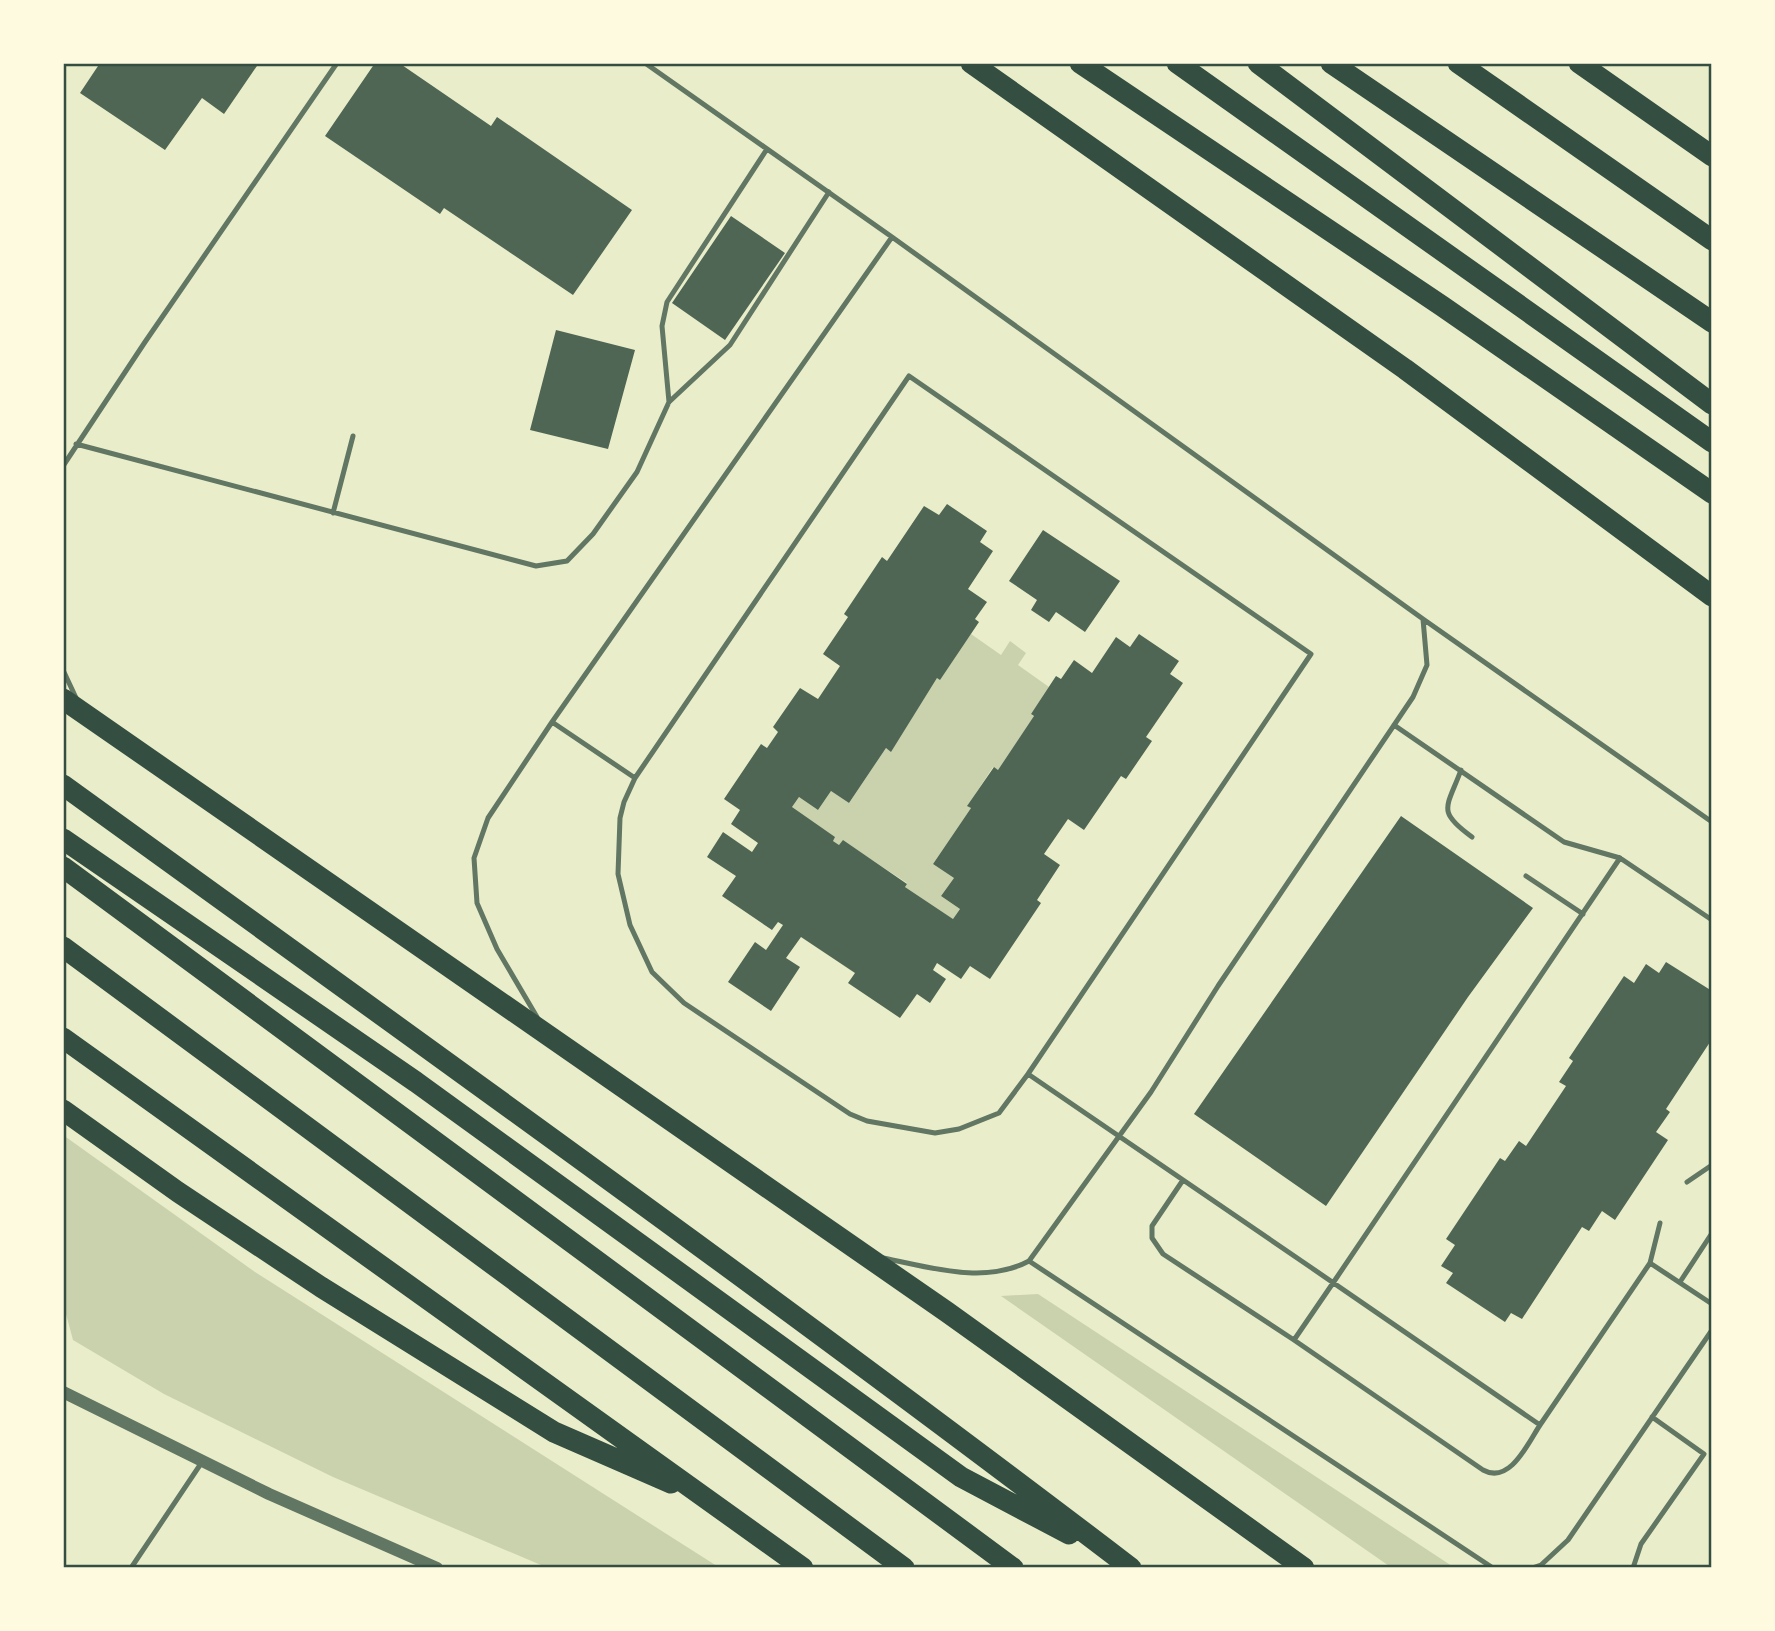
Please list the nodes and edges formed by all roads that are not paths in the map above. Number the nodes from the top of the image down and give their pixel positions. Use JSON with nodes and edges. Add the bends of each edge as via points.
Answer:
{"nodes":[{"id":1,"x":337,"y":63,"type":"edge"},
{"id":2,"x":645,"y":63,"type":"edge"},
{"id":3,"x":971,"y":63,"type":"edge"},
{"id":4,"x":1080,"y":63,"type":"edge"},
{"id":5,"x":1177,"y":63,"type":"edge"},
{"id":6,"x":1258,"y":63,"type":"edge"},
{"id":7,"x":1331,"y":63,"type":"edge"},
{"id":8,"x":1458,"y":63,"type":"edge"},
{"id":9,"x":1579,"y":63,"type":"edge"},
{"id":10,"x":767,"y":149,"type":"junction"},
{"id":11,"x":1712,"y":156,"type":"edge"},
{"id":12,"x":829,"y":192,"type":"junction"},
{"id":13,"x":892,"y":237,"type":"junction"},
{"id":14,"x":1712,"y":240,"type":"edge"},
{"id":15,"x":1712,"y":322,"type":"edge"},
{"id":16,"x":669,"y":402,"type":"junction"},
{"id":17,"x":1712,"y":404,"type":"edge"},
{"id":18,"x":353,"y":436,"type":"dead end"},
{"id":19,"x":1712,"y":442,"type":"edge"},
{"id":20,"x":76,"y":444,"type":"junction"},
{"id":21,"x":63,"y":466,"type":"edge"},
{"id":22,"x":1712,"y":492,"type":"edge"},
{"id":23,"x":333,"y":513,"type":"junction"},
{"id":24,"x":1712,"y":596,"type":"edge"},
{"id":25,"x":1423,"y":619,"type":"junction"},
{"id":26,"x":63,"y":670,"type":"edge"},
{"id":27,"x":63,"y":699,"type":"edge"},
{"id":28,"x":83,"y":713,"type":"junction"},
{"id":29,"x":552,"y":722,"type":"junction"},
{"id":30,"x":1394,"y":724,"type":"junction"},
{"id":31,"x":1461,"y":770,"type":"junction"},
{"id":32,"x":635,"y":778,"type":"junction"},
{"id":33,"x":63,"y":785,"type":"edge"},
{"id":34,"x":1712,"y":822,"type":"edge"},
{"id":35,"x":1472,"y":837,"type":"dead end"},
{"id":36,"x":63,"y":839,"type":"edge"},
{"id":37,"x":1620,"y":858,"type":"junction"},
{"id":38,"x":63,"y":867,"type":"edge"},
{"id":39,"x":1526,"y":876,"type":"dead end"},
{"id":40,"x":1583,"y":914,"type":"junction"},
{"id":41,"x":1712,"y":920,"type":"edge"},
{"id":42,"x":63,"y":947,"type":"edge"},
{"id":43,"x":63,"y":963,"type":"edge"},
{"id":44,"x":546,"y":1033,"type":"junction"},
{"id":45,"x":63,"y":1038,"type":"edge"},
{"id":46,"x":1028,"y":1074,"type":"junction"},
{"id":47,"x":239,"y":1077,"type":"junction"},
{"id":48,"x":63,"y":1110,"type":"edge"},
{"id":49,"x":1120,"y":1136,"type":"junction"},
{"id":50,"x":1712,"y":1165,"type":"edge"},
{"id":51,"x":1183,"y":1180,"type":"junction"},
{"id":52,"x":1687,"y":1182,"type":"dead end"},
{"id":53,"x":1660,"y":1223,"type":"dead end"},
{"id":54,"x":1712,"y":1233,"type":"edge"},
{"id":55,"x":863,"y":1254,"type":"junction"},
{"id":56,"x":1029,"y":1261,"type":"junction"},
{"id":57,"x":1650,"y":1263,"type":"junction"},
{"id":58,"x":1680,"y":1282,"type":"junction"},
{"id":59,"x":1333,"y":1283,"type":"junction"},
{"id":60,"x":1712,"y":1304,"type":"edge"},
{"id":61,"x":1712,"y":1330,"type":"edge"},
{"id":62,"x":1294,"y":1340,"type":"junction"},
{"id":63,"x":63,"y":1392,"type":"edge"},
{"id":64,"x":1653,"y":1417,"type":"junction"},
{"id":65,"x":1540,"y":1425,"type":"junction"},
{"id":66,"x":202,"y":1462,"type":"junction"},
{"id":67,"x":709,"y":1499,"type":"junction"},
{"id":68,"x":1276,"y":1548,"type":"junction"},
{"id":69,"x":1127,"y":1565,"type":"edge"},
{"id":70,"x":131,"y":1568,"type":"edge"},
{"id":71,"x":437,"y":1568,"type":"edge"},
{"id":72,"x":803,"y":1568,"type":"edge"},
{"id":73,"x":904,"y":1568,"type":"edge"},
{"id":74,"x":1013,"y":1568,"type":"edge"},
{"id":75,"x":1292,"y":1568,"type":"edge"},
{"id":76,"x":1304,"y":1568,"type":"edge"},
{"id":77,"x":1493,"y":1568,"type":"edge"},
{"id":78,"x":1532,"y":1568,"type":"edge"},
{"id":79,"x":1633,"y":1568,"type":"edge"}],
"edges":[{"from":1,"to":20,"type":"lane"},
{"from":2,"to":10,"type":"lane"},
{"from":3,"to":24,"type":"highway","via":[[1405,369]]},
{"from":4,"to":22,"type":"highway"},
{"from":5,"to":19,"type":"highway"},
{"from":6,"to":17,"type":"highway"},
{"from":7,"to":15,"type":"highway"},
{"from":8,"to":14,"type":"highway"},
{"from":9,"to":11,"type":"highway"},
{"from":10,"to":12,"type":"lane"},
{"from":10,"to":16,"type":"lane","via":[[667,302],[662,326]]},
{"from":12,"to":13,"type":"lane"},
{"from":12,"to":16,"type":"lane","via":[[730,345]]},
{"from":13,"to":25,"type":"lane"},
{"from":13,"to":29,"type":"lane"},
{"from":16,"to":23,"type":"lane","via":[[637,472],[593,534],[567,561],[536,566]]},
{"from":18,"to":23,"type":"lane"},
{"from":20,"to":21,"type":"lane"},
{"from":20,"to":23,"type":"lane"},
{"from":25,"to":30,"type":"lane","via":[[1427,665]]},
{"from":25,"to":34,"type":"lane"},
{"from":26,"to":28,"type":"lane"},
{"from":27,"to":28,"type":"highway"},
{"from":28,"to":44,"type":"highway"},
{"from":29,"to":32,"type":"lane"},
{"from":29,"to":44,"type":"lane","via":[[488,818],[474,858],[477,903],[485,926]]},
{"from":30,"to":31,"type":"lane"},
{"from":30,"to":49,"type":"lane"},
{"from":31,"to":35,"type":"lane","via":[[1447,808],[1451,822]]},
{"from":31,"to":37,"type":"lane","via":[[1564,842]]},
{"from":32,"to":46,"type":"lane","via":[[620,818],[618,873],[630,925],[652,972],[684,1003],[867,1121],[935,1133],[959,1129],[999,1113]]},
{"from":32,"to":46,"type":"lane","via":[[909,376],[1311,654]]},
{"from":33,"to":69,"type":"highway","via":[[747,1281]]},
{"from":36,"to":69,"type":"highway","via":[[416,1082],[961,1477]]},
{"from":37,"to":40,"type":"lane"},
{"from":37,"to":41,"type":"lane"},
{"from":38,"to":74,"type":"highway"},
{"from":39,"to":40,"type":"lane"},
{"from":40,"to":59,"type":"lane"},
{"from":42,"to":47,"type":"highway"},
{"from":43,"to":47,"type":"highway"},
{"from":44,"to":55,"type":"highway"},
{"from":45,"to":67,"type":"highway"},
{"from":46,"to":49,"type":"lane"},
{"from":47,"to":73,"type":"highway"},
{"from":48,"to":67,"type":"highway","via":[[321,1287],[554,1432]]},
{"from":49,"to":51,"type":"lane"},
{"from":49,"to":56,"type":"lane"},
{"from":50,"to":52,"type":"lane"},
{"from":51,"to":59,"type":"lane"},
{"from":51,"to":62,"type":"lane","via":[[1152,1226],[1155,1244],[1163,1254]]},
{"from":53,"to":57,"type":"lane"},
{"from":54,"to":58,"type":"lane"},
{"from":55,"to":56,"type":"lane","via":[[990,1274]]},
{"from":55,"to":68,"type":"highway"},
{"from":56,"to":77,"type":"lane"},
{"from":57,"to":58,"type":"lane"},
{"from":57,"to":65,"type":"lane"},
{"from":58,"to":60,"type":"lane"},
{"from":59,"to":62,"type":"lane"},
{"from":59,"to":65,"type":"lane"},
{"from":61,"to":64,"type":"lane"},
{"from":62,"to":65,"type":"lane","via":[[1488,1473],[1512,1465]]},
{"from":63,"to":66,"type":"street"},
{"from":64,"to":78,"type":"lane","via":[[1568,1540]]},
{"from":64,"to":79,"type":"lane","via":[[1704,1454],[1641,1544]]},
{"from":66,"to":70,"type":"lane"},
{"from":66,"to":71,"type":"street"},
{"from":67,"to":72,"type":"highway"},
{"from":68,"to":75,"type":"highway"},
{"from":68,"to":76,"type":"highway"}]}
